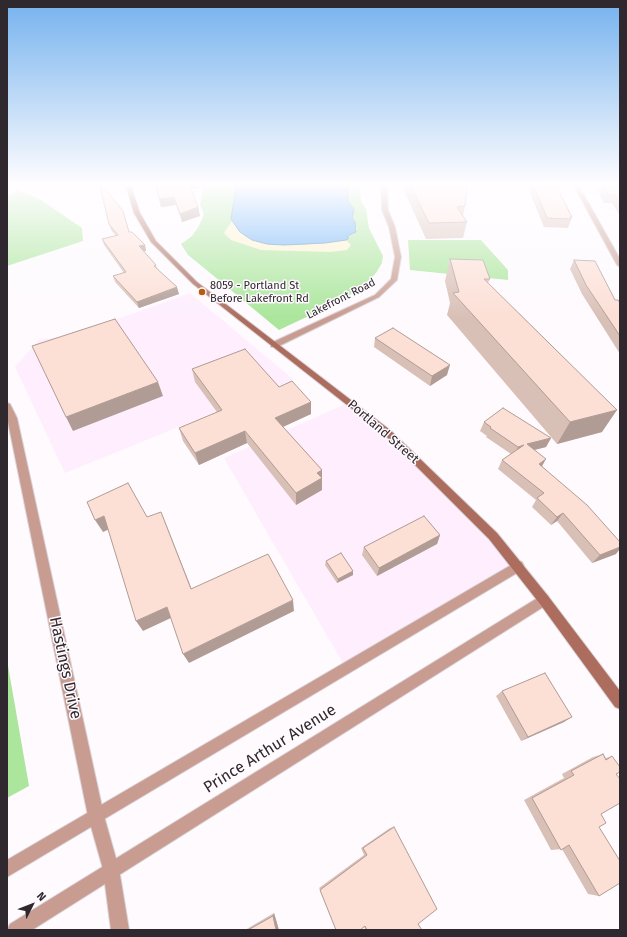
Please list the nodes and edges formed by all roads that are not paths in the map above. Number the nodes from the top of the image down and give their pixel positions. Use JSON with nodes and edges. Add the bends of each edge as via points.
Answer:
{"nodes":[{"id":1,"x":147,"y":230,"type":"edge"},
{"id":2,"x":393,"y":230,"type":"edge"},
{"id":3,"x":600,"y":230,"type":"edge"},
{"id":4,"x":620,"y":265,"type":"edge"},
{"id":5,"x":274,"y":345,"type":"junction"},
{"id":6,"x":7,"y":406,"type":"edge"},
{"id":7,"x":518,"y":566,"type":"junction"},
{"id":8,"x":544,"y":600,"type":"junction"},
{"id":9,"x":620,"y":702,"type":"edge"},
{"id":10,"x":96,"y":816,"type":"junction"},
{"id":11,"x":7,"y":869,"type":"edge"},
{"id":12,"x":112,"y":870,"type":"junction"},
{"id":13,"x":16,"y":930,"type":"edge"},
{"id":14,"x":120,"y":930,"type":"edge"}],
"edges":[{"from":1,"to":5,"type":"main road","name":"Portland Street","via":[[154,242],[195,283]]},
{"from":2,"to":5,"type":"street","name":"Lakefront Road","via":[[398,257],[394,280],[377,296]]},
{"from":3,"to":4,"type":"street"},
{"from":5,"to":7,"type":"main road","name":"Portland Street","via":[[387,432],[493,536]]},
{"from":6,"to":10,"type":"street","name":"Hastings Drive","via":[[12,418],[32,510]]},
{"from":7,"to":8,"type":"main road","name":"Portland Street"},
{"from":7,"to":10,"type":"street"},
{"from":8,"to":9,"type":"main road","name":"Portland Street"},
{"from":8,"to":12,"type":"street","name":"Prince Arthur Avenue"},
{"from":10,"to":11,"type":"street"},
{"from":10,"to":12,"type":"street","name":"Hastings Drive"},
{"from":12,"to":13,"type":"street","name":"Prince Arthur Avenue"},
{"from":12,"to":14,"type":"street","name":"Hastings Drive"}]}
